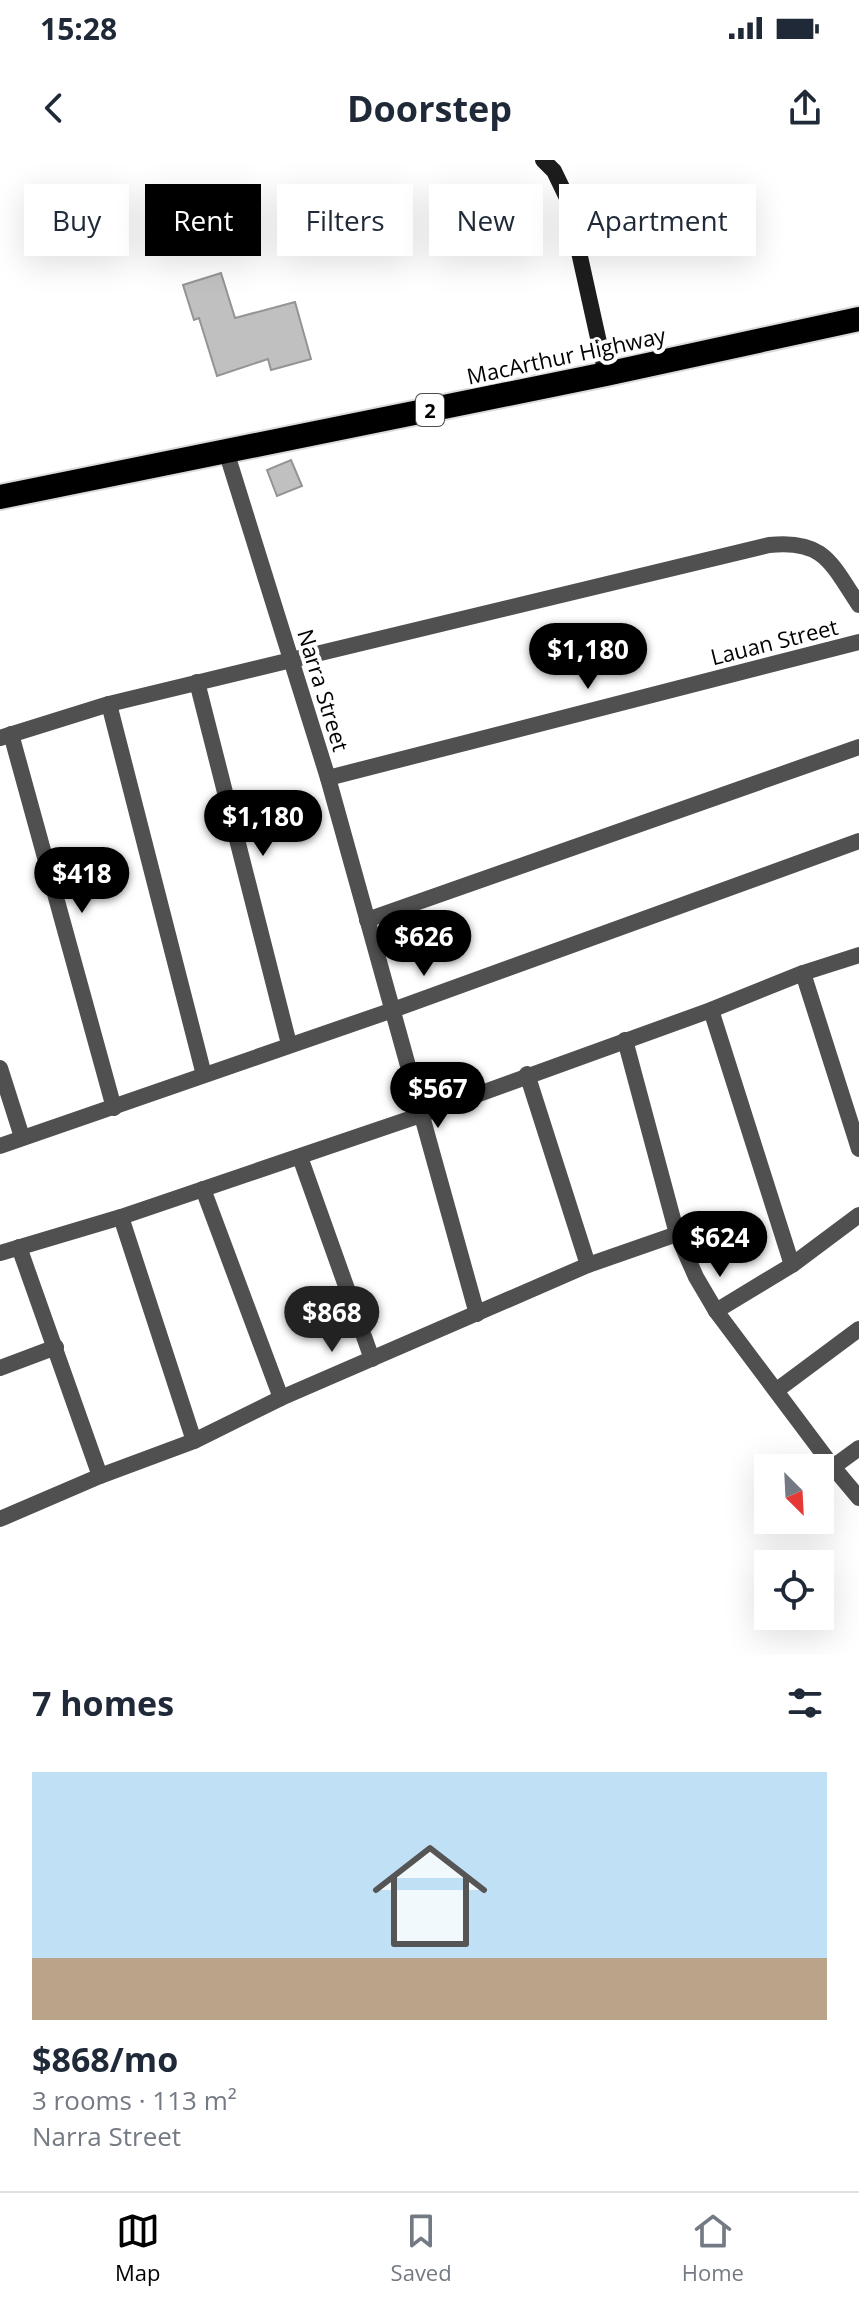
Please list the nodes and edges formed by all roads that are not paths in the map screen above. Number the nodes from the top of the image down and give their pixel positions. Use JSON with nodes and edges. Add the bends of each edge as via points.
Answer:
{"nodes":[{"id":1,"x":543,"y":160,"type":"edge"},
{"id":2,"x":859,"y":319,"type":"edge"},
{"id":3,"x":606,"y":374,"type":"junction"},
{"id":4,"x":226,"y":451,"type":"junction"},
{"id":5,"x":0,"y":497,"type":"edge"},
{"id":6,"x":859,"y":605,"type":"edge"},
{"id":7,"x":859,"y":642,"type":"edge"},
{"id":8,"x":293,"y":660,"type":"junction"},
{"id":9,"x":197,"y":682,"type":"junction"},
{"id":10,"x":109,"y":704,"type":"junction"},
{"id":11,"x":6,"y":736,"type":"edge"},
{"id":12,"x":859,"y":747,"type":"edge"},
{"id":13,"x":328,"y":778,"type":"junction"},
{"id":14,"x":859,"y":841,"type":"edge"},
{"id":15,"x":367,"y":920,"type":"junction"},
{"id":16,"x":859,"y":955,"type":"edge"},
{"id":17,"x":803,"y":973,"type":"junction"},
{"id":18,"x":711,"y":1010,"type":"junction"},
{"id":19,"x":390,"y":1011,"type":"junction"},
{"id":20,"x":625,"y":1040,"type":"junction"},
{"id":21,"x":289,"y":1044,"type":"junction"},
{"id":22,"x":0,"y":1068,"type":"edge"},
{"id":23,"x":527,"y":1074,"type":"junction"},
{"id":24,"x":204,"y":1075,"type":"junction"},
{"id":25,"x":114,"y":1108,"type":"junction"},
{"id":26,"x":421,"y":1115,"type":"junction"},
{"id":27,"x":22,"y":1137,"type":"junction"},
{"id":28,"x":0,"y":1146,"type":"edge"},
{"id":29,"x":859,"y":1149,"type":"edge"},
{"id":30,"x":300,"y":1157,"type":"junction"},
{"id":31,"x":203,"y":1189,"type":"junction"},
{"id":32,"x":859,"y":1215,"type":"edge"},
{"id":33,"x":121,"y":1217,"type":"junction"},
{"id":34,"x":677,"y":1234,"type":"junction"},
{"id":35,"x":19,"y":1247,"type":"junction"},
{"id":36,"x":0,"y":1253,"type":"edge"},
{"id":37,"x":588,"y":1265,"type":"junction"},
{"id":38,"x":792,"y":1265,"type":"junction"},
{"id":39,"x":716,"y":1311,"type":"junction"},
{"id":40,"x":477,"y":1314,"type":"junction"},
{"id":41,"x":859,"y":1329,"type":"edge"},
{"id":42,"x":56,"y":1347,"type":"junction"},
{"id":43,"x":372,"y":1359,"type":"junction"},
{"id":44,"x":0,"y":1368,"type":"edge"},
{"id":45,"x":777,"y":1390,"type":"junction"},
{"id":46,"x":281,"y":1398,"type":"junction"},
{"id":47,"x":194,"y":1441,"type":"junction"},
{"id":48,"x":859,"y":1448,"type":"edge"},
{"id":49,"x":824,"y":1454,"type":"edge"},
{"id":50,"x":834,"y":1466,"type":"edge"},
{"id":51,"x":834,"y":1468,"type":"edge"},
{"id":52,"x":100,"y":1476,"type":"junction"},
{"id":53,"x":859,"y":1498,"type":"edge"},
{"id":54,"x":0,"y":1519,"type":"edge"}],
"edges":[{"from":1,"to":3,"type":"street","via":[[567,198]]},
{"from":2,"to":3,"type":"highway","name":"MacArthur Highway","number":"2"},
{"from":3,"to":4,"type":"highway","name":"MacArthur Highway","number":"2"},
{"from":4,"to":5,"type":"highway","name":"MacArthur Highway","number":"2"},
{"from":4,"to":8,"type":"street","name":"Narra Street"},
{"from":6,"to":8,"type":"street","via":[[819,553],[792,542]]},
{"from":7,"to":13,"type":"street","name":"Lauan Street"},
{"from":8,"to":9,"type":"street"},
{"from":8,"to":13,"type":"street","name":"Narra Street"},
{"from":9,"to":10,"type":"street"},
{"from":9,"to":21,"type":"street"},
{"from":10,"to":11,"type":"street"},
{"from":10,"to":24,"type":"street"},
{"from":11,"to":25,"type":"street"},
{"from":12,"to":15,"type":"street"},
{"from":13,"to":15,"type":"street","name":"Narra Street"},
{"from":14,"to":19,"type":"street"},
{"from":15,"to":19,"type":"street","name":"Narra Street"},
{"from":16,"to":17,"type":"street"},
{"from":17,"to":18,"type":"street"},
{"from":17,"to":29,"type":"street"},
{"from":18,"to":20,"type":"street"},
{"from":18,"to":38,"type":"street"},
{"from":19,"to":21,"type":"street"},
{"from":19,"to":26,"type":"street","name":"Narra Street"},
{"from":20,"to":23,"type":"street"},
{"from":20,"to":34,"type":"street"},
{"from":21,"to":24,"type":"street"},
{"from":22,"to":27,"type":"street"},
{"from":23,"to":26,"type":"street"},
{"from":23,"to":37,"type":"street"},
{"from":24,"to":25,"type":"street"},
{"from":25,"to":27,"type":"street"},
{"from":26,"to":30,"type":"street"},
{"from":26,"to":40,"type":"street","name":"Narra Street"},
{"from":27,"to":28,"type":"street"},
{"from":30,"to":31,"type":"street"},
{"from":30,"to":43,"type":"street"},
{"from":31,"to":33,"type":"street"},
{"from":31,"to":46,"type":"street"},
{"from":32,"to":38,"type":"street"},
{"from":33,"to":35,"type":"street"},
{"from":33,"to":47,"type":"street"},
{"from":34,"to":37,"type":"street"},
{"from":34,"to":39,"type":"street"},
{"from":35,"to":36,"type":"street"},
{"from":35,"to":42,"type":"street"},
{"from":37,"to":40,"type":"street"},
{"from":38,"to":39,"type":"street"},
{"from":39,"to":45,"type":"street"},
{"from":40,"to":43,"type":"street"},
{"from":41,"to":45,"type":"street"},
{"from":42,"to":44,"type":"street"},
{"from":42,"to":52,"type":"street"},
{"from":43,"to":46,"type":"street"},
{"from":45,"to":49,"type":"street"},
{"from":46,"to":47,"type":"street"},
{"from":47,"to":52,"type":"street"},
{"from":48,"to":50,"type":"street"},
{"from":51,"to":53,"type":"street"},
{"from":52,"to":54,"type":"street"}]}
